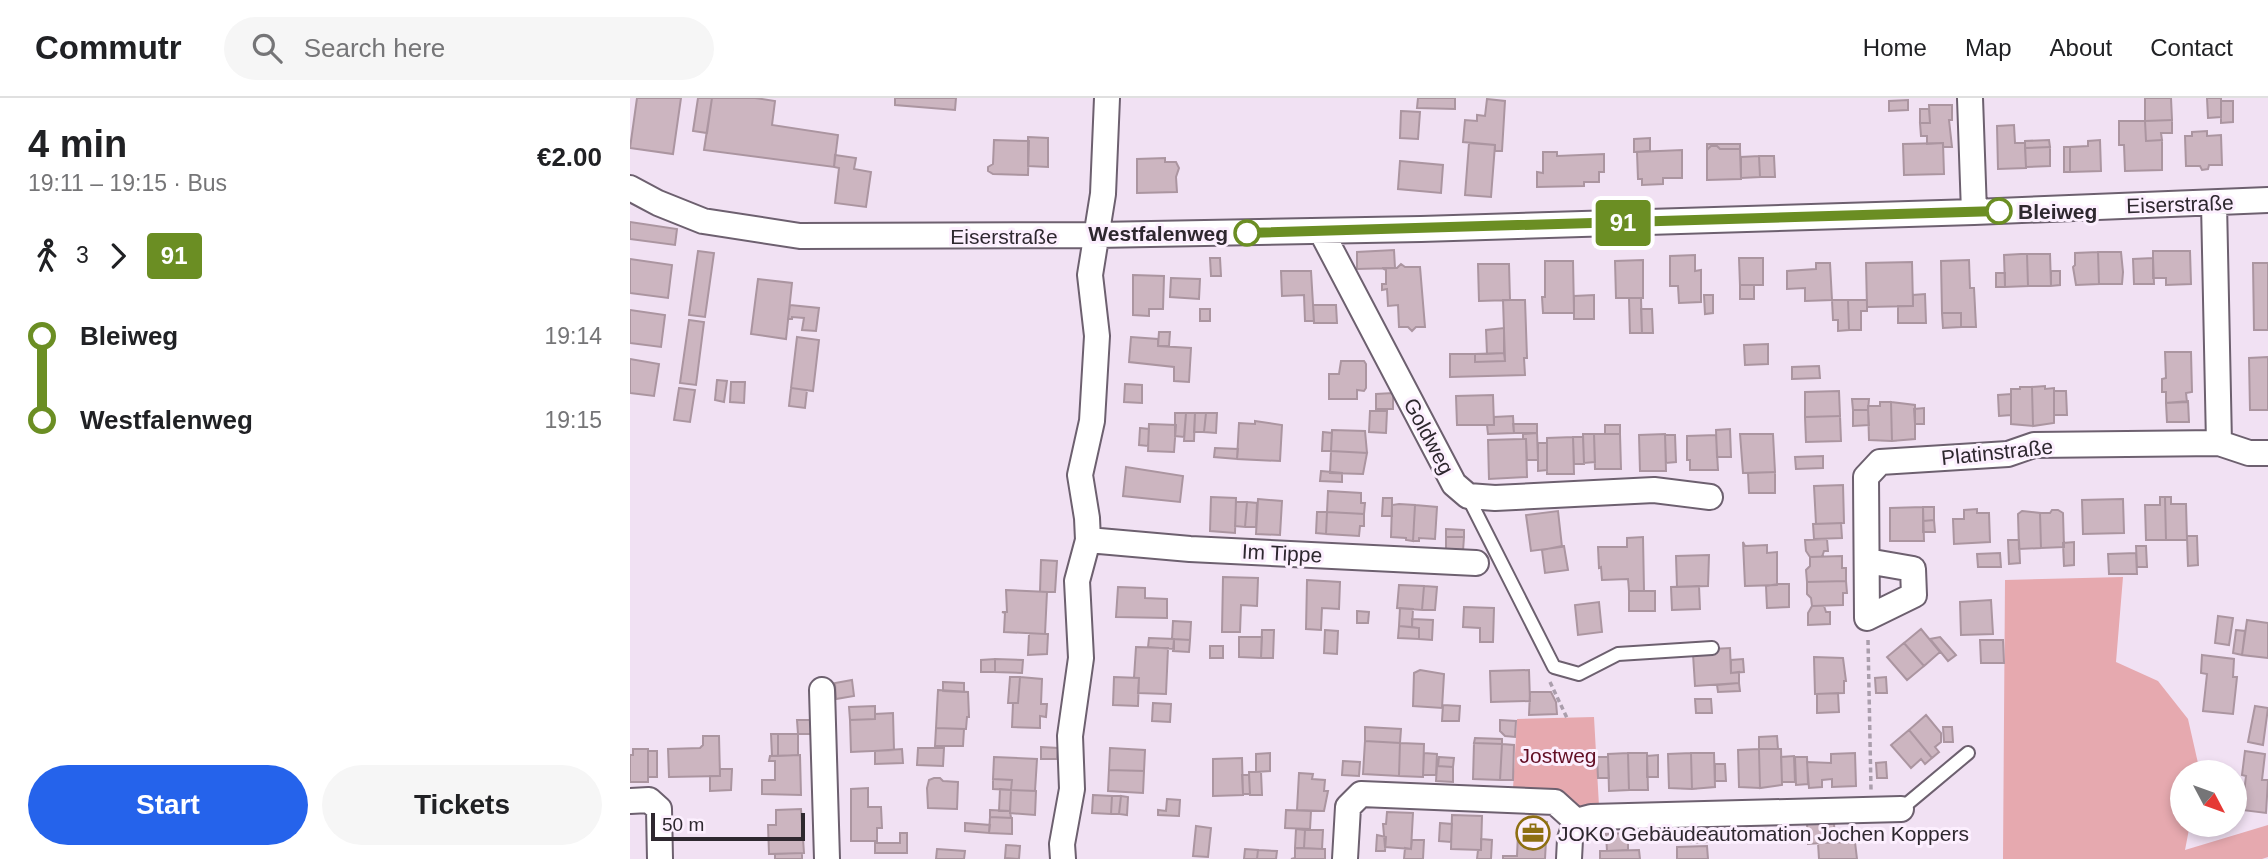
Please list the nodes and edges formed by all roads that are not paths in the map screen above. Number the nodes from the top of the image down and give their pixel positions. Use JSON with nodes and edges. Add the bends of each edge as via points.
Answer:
{"nodes":[{"id":1,"x":1107,"y":98,"type":"edge"},
{"id":2,"x":1970,"y":98,"type":"edge"},
{"id":3,"x":630,"y":188,"type":"edge"},
{"id":4,"x":2268,"y":200,"type":"edge"},
{"id":5,"x":2214,"y":203,"type":"junction"},
{"id":6,"x":1974,"y":212,"type":"junction"},
{"id":7,"x":1321,"y":231,"type":"junction"},
{"id":8,"x":1097,"y":235,"type":"junction"},
{"id":9,"x":2219,"y":443,"type":"junction"},
{"id":10,"x":2268,"y":453,"type":"edge"},
{"id":11,"x":1468,"y":496,"type":"junction"},
{"id":12,"x":1710,"y":497,"type":"dead end"},
{"id":13,"x":1088,"y":540,"type":"junction"},
{"id":14,"x":1867,"y":561,"type":"junction"},
{"id":15,"x":1476,"y":563,"type":"dead end"},
{"id":16,"x":1712,"y":648,"type":"dead end"},
{"id":17,"x":822,"y":690,"type":"dead end"},
{"id":18,"x":1968,"y":753,"type":"dead end"},
{"id":19,"x":630,"y":801,"type":"edge"},
{"id":20,"x":1901,"y":809,"type":"joint"},
{"id":21,"x":1576,"y":821,"type":"junction"},
{"id":22,"x":660,"y":859,"type":"edge"},
{"id":23,"x":827,"y":859,"type":"edge"},
{"id":24,"x":1063,"y":859,"type":"edge"},
{"id":25,"x":1345,"y":859,"type":"edge"},
{"id":26,"x":1569,"y":859,"type":"edge"}],
"edges":[{"from":1,"to":8,"type":"street"},
{"from":2,"to":6,"type":"street"},
{"from":3,"to":8,"type":"street","name":"Eiserstraße","via":[[704,221],[800,236]]},
{"from":4,"to":5,"type":"street","name":"Eiserstraße"},
{"from":5,"to":6,"type":"street","name":"Eiserstraße"},
{"from":5,"to":9,"type":"street"},
{"from":6,"to":7,"type":"street","name":"Eiserstraße"},
{"from":7,"to":8,"type":"street","name":"Eiserstraße"},
{"from":7,"to":11,"type":"street","name":"Goldweg","via":[[1454,484]]},
{"from":8,"to":13,"type":"street","via":[[1090,275],[1097,337],[1092,421],[1080,475]]},
{"from":9,"to":10,"type":"street","name":"Platinstraße","via":[[2249,453]]},
{"from":9,"to":14,"type":"street","name":"Platinstraße","via":[[2034,445],[2008,454],[1880,462],[1866,477]]},
{"from":11,"to":12,"type":"street","name":"Goldweg","via":[[1654,489]]},
{"from":11,"to":16,"type":"lane","via":[[1554,667],[1579,674],[1618,653]]},
{"from":13,"to":15,"type":"street","name":"Im Tippe"},
{"from":13,"to":24,"type":"street","via":[[1077,581],[1081,658],[1070,736],[1072,789]]},
{"from":14,"to":14,"type":"street","name":"Platinstraße","via":[[1867,618],[1914,595],[1913,569]]},
{"from":17,"to":23,"type":"street"},
{"from":18,"to":20,"type":"lane"},
{"from":19,"to":22,"type":"street","via":[[649,800],[659,809]]},
{"from":20,"to":21,"type":"street"},
{"from":21,"to":25,"type":"street","via":[[1555,802],[1361,794],[1348,807]]},
{"from":21,"to":26,"type":"street"}]}
